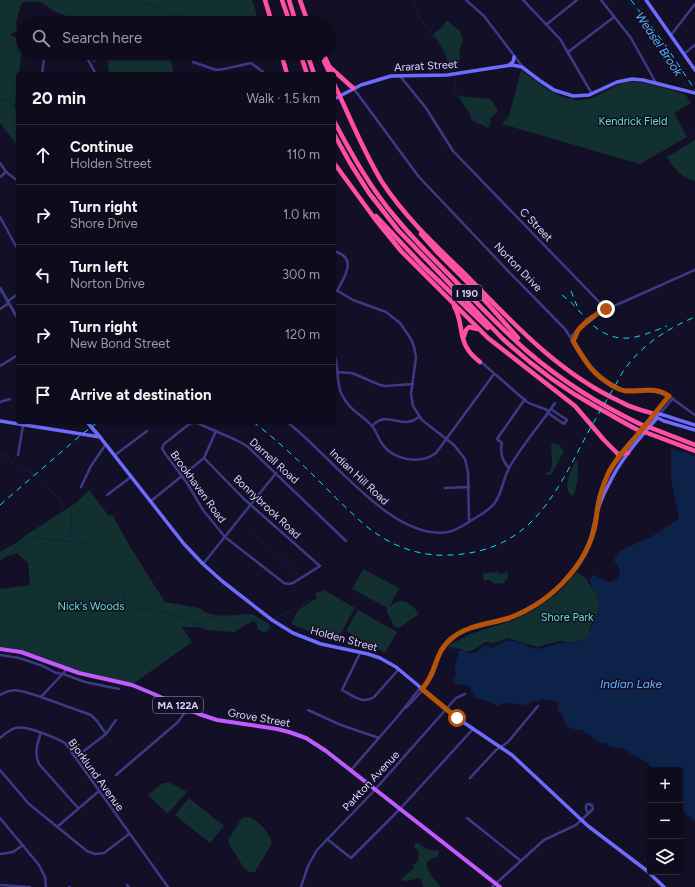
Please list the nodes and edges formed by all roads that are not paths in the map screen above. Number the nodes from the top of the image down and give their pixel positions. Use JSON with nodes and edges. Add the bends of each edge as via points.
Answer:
{"nodes":[{"id":1,"x":265,"y":0,"type":"edge"},
{"id":2,"x":268,"y":0,"type":"edge"},
{"id":3,"x":282,"y":0,"type":"edge"},
{"id":4,"x":289,"y":0,"type":"edge"},
{"id":5,"x":300,"y":0,"type":"edge"},
{"id":6,"x":466,"y":0,"type":"edge"},
{"id":7,"x":523,"y":0,"type":"edge"},
{"id":8,"x":577,"y":0,"type":"edge"},
{"id":9,"x":601,"y":0,"type":"edge"},
{"id":10,"x":647,"y":1,"type":"edge"},
{"id":11,"x":695,"y":4,"type":"edge"},
{"id":12,"x":271,"y":16,"type":"edge"},
{"id":13,"x":271,"y":16,"type":"edge"},
{"id":14,"x":288,"y":16,"type":"edge"},
{"id":15,"x":294,"y":16,"type":"edge"},
{"id":16,"x":306,"y":16,"type":"edge"},
{"id":17,"x":614,"y":17,"type":"junction"},
{"id":18,"x":547,"y":24,"type":"junction"},
{"id":19,"x":671,"y":35,"type":"junction"},
{"id":20,"x":695,"y":45,"type":"edge"},
{"id":21,"x":568,"y":52,"type":"junction"},
{"id":22,"x":684,"y":54,"type":"junction"},
{"id":23,"x":514,"y":56,"type":"junction"},
{"id":24,"x":44,"y":60,"type":"edge"},
{"id":25,"x":88,"y":60,"type":"edge"},
{"id":26,"x":283,"y":60,"type":"edge"},
{"id":27,"x":302,"y":60,"type":"edge"},
{"id":28,"x":309,"y":60,"type":"edge"},
{"id":29,"x":325,"y":60,"type":"edge"},
{"id":30,"x":326,"y":60,"type":"edge"},
{"id":31,"x":192,"y":62,"type":"dead end"},
{"id":32,"x":509,"y":65,"type":"junction"},
{"id":33,"x":522,"y":67,"type":"junction"},
{"id":34,"x":695,"y":70,"type":"edge"},
{"id":35,"x":42,"y":72,"type":"edge"},
{"id":36,"x":95,"y":72,"type":"edge"},
{"id":37,"x":264,"y":72,"type":"edge"},
{"id":38,"x":287,"y":72,"type":"edge"},
{"id":39,"x":306,"y":72,"type":"edge"},
{"id":40,"x":313,"y":72,"type":"edge"},
{"id":41,"x":329,"y":72,"type":"edge"},
{"id":42,"x":336,"y":72,"type":"edge"},
{"id":43,"x":336,"y":72,"type":"edge"},
{"id":44,"x":400,"y":76,"type":"junction"},
{"id":45,"x":656,"y":83,"type":"junction"},
{"id":46,"x":336,"y":88,"type":"edge"},
{"id":47,"x":353,"y":88,"type":"junction"},
{"id":48,"x":694,"y":92,"type":"edge"},
{"id":49,"x":592,"y":94,"type":"junction"},
{"id":50,"x":340,"y":96,"type":"junction"},
{"id":51,"x":336,"y":98,"type":"edge"},
{"id":52,"x":336,"y":125,"type":"edge"},
{"id":53,"x":336,"y":138,"type":"edge"},
{"id":54,"x":0,"y":163,"type":"edge"},
{"id":55,"x":336,"y":166,"type":"edge"},
{"id":56,"x":6,"y":172,"type":"junction"},
{"id":57,"x":0,"y":176,"type":"edge"},
{"id":58,"x":344,"y":178,"type":"junction"},
{"id":59,"x":16,"y":180,"type":"edge"},
{"id":60,"x":403,"y":210,"type":"junction"},
{"id":61,"x":0,"y":217,"type":"edge"},
{"id":62,"x":16,"y":246,"type":"edge"},
{"id":63,"x":336,"y":252,"type":"edge"},
{"id":64,"x":695,"y":270,"type":"edge"},
{"id":65,"x":0,"y":288,"type":"edge"},
{"id":66,"x":336,"y":288,"type":"edge"},
{"id":67,"x":336,"y":291,"type":"edge"},
{"id":68,"x":16,"y":296,"type":"edge"},
{"id":69,"x":450,"y":300,"type":"junction"},
{"id":70,"x":8,"y":302,"type":"junction"},
{"id":71,"x":0,"y":309,"type":"edge"},
{"id":72,"x":606,"y":309,"type":"junction"},
{"id":73,"x":16,"y":316,"type":"edge"},
{"id":74,"x":480,"y":330,"type":"junction"},
{"id":75,"x":577,"y":332,"type":"junction"},
{"id":76,"x":570,"y":337,"type":"junction"},
{"id":77,"x":502,"y":338,"type":"junction"},
{"id":78,"x":464,"y":341,"type":"junction"},
{"id":79,"x":573,"y":341,"type":"junction"},
{"id":80,"x":528,"y":352,"type":"junction"},
{"id":81,"x":16,"y":357,"type":"edge"},
{"id":82,"x":480,"y":362,"type":"joint"},
{"id":83,"x":0,"y":366,"type":"edge"},
{"id":84,"x":336,"y":372,"type":"edge"},
{"id":85,"x":494,"y":374,"type":"junction"},
{"id":86,"x":336,"y":376,"type":"edge"},
{"id":87,"x":413,"y":384,"type":"junction"},
{"id":88,"x":669,"y":396,"type":"junction"},
{"id":89,"x":673,"y":398,"type":"junction"},
{"id":90,"x":10,"y":399,"type":"dead end"},
{"id":91,"x":525,"y":400,"type":"junction"},
{"id":92,"x":0,"y":402,"type":"edge"},
{"id":93,"x":555,"y":403,"type":"dead end"},
{"id":94,"x":549,"y":411,"type":"junction"},
{"id":95,"x":695,"y":415,"type":"edge"},
{"id":96,"x":657,"y":416,"type":"junction"},
{"id":97,"x":419,"y":417,"type":"junction"},
{"id":98,"x":0,"y":421,"type":"edge"},
{"id":99,"x":16,"y":424,"type":"edge"},
{"id":100,"x":17,"y":424,"type":"edge"},
{"id":101,"x":89,"y":424,"type":"edge"},
{"id":102,"x":188,"y":424,"type":"edge"},
{"id":103,"x":197,"y":424,"type":"edge"},
{"id":104,"x":289,"y":424,"type":"edge"},
{"id":105,"x":23,"y":425,"type":"junction"},
{"id":106,"x":695,"y":425,"type":"edge"},
{"id":107,"x":372,"y":426,"type":"junction"},
{"id":108,"x":92,"y":428,"type":"junction"},
{"id":109,"x":695,"y":430,"type":"edge"},
{"id":110,"x":147,"y":431,"type":"dead end"},
{"id":111,"x":216,"y":431,"type":"junction"},
{"id":112,"x":178,"y":432,"type":"joint"},
{"id":113,"x":85,"y":435,"type":"junction"},
{"id":114,"x":100,"y":437,"type":"junction"},
{"id":115,"x":447,"y":439,"type":"junction"},
{"id":116,"x":106,"y":444,"type":"junction"},
{"id":117,"x":695,"y":445,"type":"edge"},
{"id":118,"x":695,"y":451,"type":"edge"},
{"id":119,"x":628,"y":453,"type":"junction"},
{"id":120,"x":18,"y":455,"type":"dead end"},
{"id":121,"x":115,"y":455,"type":"junction"},
{"id":122,"x":619,"y":455,"type":"junction"},
{"id":123,"x":204,"y":458,"type":"junction"},
{"id":124,"x":509,"y":468,"type":"junction"},
{"id":125,"x":276,"y":472,"type":"junction"},
{"id":126,"x":182,"y":476,"type":"junction"},
{"id":127,"x":131,"y":477,"type":"junction"},
{"id":128,"x":81,"y":486,"type":"dead end"},
{"id":129,"x":469,"y":487,"type":"junction"},
{"id":130,"x":445,"y":488,"type":"dead end"},
{"id":131,"x":107,"y":494,"type":"dead end"},
{"id":132,"x":150,"y":501,"type":"junction"},
{"id":133,"x":250,"y":505,"type":"junction"},
{"id":134,"x":597,"y":512,"type":"junction"},
{"id":135,"x":469,"y":522,"type":"junction"},
{"id":136,"x":225,"y":537,"type":"junction"},
{"id":137,"x":346,"y":540,"type":"dead end"},
{"id":138,"x":203,"y":564,"type":"junction"},
{"id":139,"x":320,"y":566,"type":"joint"},
{"id":140,"x":0,"y":649,"type":"edge"},
{"id":141,"x":360,"y":652,"type":"junction"},
{"id":142,"x":0,"y":655,"type":"edge"},
{"id":143,"x":67,"y":669,"type":"junction"},
{"id":144,"x":399,"y":669,"type":"junction"},
{"id":145,"x":63,"y":674,"type":"junction"},
{"id":146,"x":119,"y":689,"type":"dead end"},
{"id":147,"x":422,"y":689,"type":"junction"},
{"id":148,"x":465,"y":694,"type":"dead end"},
{"id":149,"x":0,"y":695,"type":"edge"},
{"id":150,"x":41,"y":697,"type":"junction"},
{"id":151,"x":538,"y":706,"type":"dead end"},
{"id":152,"x":187,"y":709,"type":"junction"},
{"id":153,"x":308,"y":710,"type":"dead end"},
{"id":154,"x":446,"y":710,"type":"junction"},
{"id":155,"x":116,"y":720,"type":"dead end"},
{"id":156,"x":472,"y":729,"type":"junction"},
{"id":157,"x":41,"y":733,"type":"junction"},
{"id":158,"x":106,"y":734,"type":"junction"},
{"id":159,"x":0,"y":738,"type":"edge"},
{"id":160,"x":379,"y":738,"type":"junction"},
{"id":161,"x":501,"y":747,"type":"junction"},
{"id":162,"x":76,"y":757,"type":"junction"},
{"id":163,"x":0,"y":770,"type":"edge"},
{"id":164,"x":351,"y":770,"type":"junction"},
{"id":165,"x":116,"y":775,"type":"dead end"},
{"id":166,"x":470,"y":778,"type":"dead end"},
{"id":167,"x":99,"y":790,"type":"junction"},
{"id":168,"x":376,"y":790,"type":"junction"},
{"id":169,"x":78,"y":808,"type":"junction"},
{"id":170,"x":400,"y":809,"type":"junction"},
{"id":171,"x":588,"y":813,"type":"dead end"},
{"id":172,"x":0,"y":818,"type":"edge"},
{"id":173,"x":467,"y":818,"type":"dead end"},
{"id":174,"x":581,"y":820,"type":"junction"},
{"id":175,"x":57,"y":827,"type":"junction"},
{"id":176,"x":129,"y":834,"type":"junction"},
{"id":177,"x":327,"y":839,"type":"junction"},
{"id":178,"x":23,"y":845,"type":"junction"},
{"id":179,"x":0,"y":854,"type":"edge"},
{"id":180,"x":521,"y":861,"type":"junction"},
{"id":181,"x":496,"y":884,"type":"junction"},
{"id":182,"x":0,"y":885,"type":"edge"},
{"id":183,"x":30,"y":887,"type":"edge"},
{"id":184,"x":46,"y":887,"type":"edge"},
{"id":185,"x":168,"y":887,"type":"edge"},
{"id":186,"x":301,"y":887,"type":"edge"},
{"id":187,"x":492,"y":887,"type":"edge"},
{"id":188,"x":500,"y":887,"type":"edge"},
{"id":189,"x":664,"y":887,"type":"edge"}],
"edges":[{"from":1,"to":12,"type":"highway"},
{"from":2,"to":13,"type":"highway"},
{"from":3,"to":14,"type":"highway"},
{"from":4,"to":15,"type":"highway"},
{"from":5,"to":16,"type":"highway"},
{"from":6,"to":23,"type":"street","via":[[484,16]]},
{"from":7,"to":18,"type":"street"},
{"from":8,"to":18,"type":"street"},
{"from":9,"to":17,"type":"street"},
{"from":10,"to":19,"type":"main road"},
{"from":11,"to":19,"type":"street"},
{"from":17,"to":21,"type":"street"},
{"from":17,"to":45,"type":"street","via":[[631,38]]},
{"from":18,"to":21,"type":"street"},
{"from":19,"to":22,"type":"main road"},
{"from":20,"to":22,"type":"street"},
{"from":21,"to":49,"type":"street"},
{"from":22,"to":34,"type":"main road"},
{"from":23,"to":32,"type":"main road","via":[[513,62]]},
{"from":23,"to":33,"type":"street"},
{"from":24,"to":35,"type":"street"},
{"from":25,"to":36,"type":"street"},
{"from":26,"to":38,"type":"highway"},
{"from":27,"to":39,"type":"highway"},
{"from":28,"to":40,"type":"highway"},
{"from":29,"to":41,"type":"highway"},
{"from":30,"to":43,"type":"highway"},
{"from":31,"to":37,"type":"street","via":[[216,70],[250,63]]},
{"from":32,"to":33,"type":"main road","name":"Ararat Street"},
{"from":32,"to":44,"type":"main road","name":"Ararat Street","via":[[447,75]]},
{"from":33,"to":49,"type":"main road","via":[[559,92],[577,96]]},
{"from":42,"to":47,"type":"highway"},
{"from":44,"to":47,"type":"main road","name":"Ararat Street","via":[[379,79]]},
{"from":44,"to":72,"type":"street","name":"C Street","via":[[426,108],[454,152]]},
{"from":45,"to":48,"type":"main road"},
{"from":45,"to":49,"type":"main road","via":[[628,79]]},
{"from":46,"to":50,"type":"highway"},
{"from":47,"to":50,"type":"main road","name":"Ararat Street"},
{"from":47,"to":76,"type":"street","name":"Norton Drive","via":[[422,180]]},
{"from":50,"to":51,"type":"main road","name":"Ararat Street"},
{"from":50,"to":60,"type":"highway","via":[[368,157]]},
{"from":52,"to":80,"type":"highway","number":"I 190","via":[[361,170],[395,218]]},
{"from":53,"to":77,"type":"highway","number":"I 190","via":[[361,180],[398,230]]},
{"from":54,"to":56,"type":"street"},
{"from":55,"to":58,"type":"highway"},
{"from":56,"to":57,"type":"street"},
{"from":56,"to":59,"type":"street"},
{"from":58,"to":69,"type":"highway","via":[[397,246]]},
{"from":58,"to":77,"type":"highway","via":[[378,219],[422,265],[494,334]]},
{"from":60,"to":80,"type":"highway","via":[[425,240],[479,294]]},
{"from":60,"to":96,"type":"highway","via":[[518,328],[549,356],[610,397]]},
{"from":61,"to":62,"type":"street"},
{"from":63,"to":66,"type":"street","via":[[343,255],[348,264],[347,271]]},
{"from":64,"to":72,"type":"street"},
{"from":65,"to":70,"type":"street"},
{"from":67,"to":87,"type":"street","via":[[386,312],[403,327],[416,353]]},
{"from":68,"to":70,"type":"street"},
{"from":69,"to":74,"type":"highway"},
{"from":69,"to":78,"type":"highway","via":[[459,316]]},
{"from":70,"to":71,"type":"street"},
{"from":70,"to":73,"type":"street"},
{"from":72,"to":75,"type":"street","via":[[590,319]]},
{"from":74,"to":78,"type":"highway","via":[[468,328],[464,333]]},
{"from":74,"to":122,"type":"highway","via":[[504,352],[574,406]]},
{"from":75,"to":76,"type":"street"},
{"from":75,"to":79,"type":"street"},
{"from":76,"to":79,"type":"street","name":"Norton Drive"},
{"from":77,"to":118,"type":"highway","number":"I 190","bridge":true,"via":[[519,354],[608,414],[636,429]]},
{"from":78,"to":82,"type":"highway","via":[[468,350]]},
{"from":79,"to":88,"type":"street","name":"Norton Drive","via":[[590,368],[604,381],[623,390],[652,389]]},
{"from":80,"to":117,"type":"highway","number":"I 190","bridge":true,"via":[[590,397],[640,424]]},
{"from":81,"to":83,"type":"street"},
{"from":82,"to":85,"type":"street"},
{"from":84,"to":87,"type":"street","via":[[352,373],[380,385]]},
{"from":85,"to":91,"type":"street"},
{"from":85,"to":115,"type":"street"},
{"from":86,"to":107,"type":"street","via":[[347,403]]},
{"from":87,"to":97,"type":"street","via":[[412,402]]},
{"from":88,"to":89,"type":"street","name":"Norton Drive"},
{"from":88,"to":96,"type":"street"},
{"from":89,"to":95,"type":"street","name":"Norton Drive"},
{"from":89,"to":96,"type":"street"},
{"from":90,"to":92,"type":"street"},
{"from":91,"to":94,"type":"street"},
{"from":91,"to":124,"type":"street","via":[[497,439],[502,443],[502,456]]},
{"from":93,"to":94,"type":"street","name":"Indian Hill Road"},
{"from":94,"to":94,"type":"street","via":[[567,420],[564,424]]},
{"from":94,"to":124,"type":"street","name":"Indian Hill Road"},
{"from":96,"to":106,"type":"main road"},
{"from":96,"to":109,"type":"main road"},
{"from":96,"to":119,"type":"main road"},
{"from":96,"to":122,"type":"main road"},
{"from":97,"to":107,"type":"street","via":[[407,423],[381,420]]},
{"from":97,"to":115,"type":"street"},
{"from":98,"to":99,"type":"main road"},
{"from":100,"to":105,"type":"main road"},
{"from":101,"to":108,"type":"main road","name":"Holden Street"},
{"from":102,"to":112,"type":"street","name":"Darnell Road"},
{"from":103,"to":111,"type":"street","name":"Darnell Road"},
{"from":104,"to":135,"type":"street","name":"Indian Hill Road","via":[[375,504],[398,520],[416,528],[439,532],[454,530]]},
{"from":105,"to":113,"type":"main road"},
{"from":105,"to":120,"type":"street"},
{"from":107,"to":115,"type":"street","via":[[386,449],[405,459],[432,456]]},
{"from":108,"to":113,"type":"main road","via":[[90,433]]},
{"from":108,"to":114,"type":"main road","name":"Holden Street"},
{"from":110,"to":121,"type":"street"},
{"from":111,"to":123,"type":"street"},
{"from":111,"to":125,"type":"street","name":"Darnell Road","via":[[245,445]]},
{"from":112,"to":126,"type":"street","name":"Brookhaven Road","via":[[162,448]]},
{"from":113,"to":114,"type":"main road"},
{"from":114,"to":116,"type":"main road","name":"Holden Street"},
{"from":115,"to":129,"type":"street","via":[[458,448],[465,459]]},
{"from":116,"to":121,"type":"main road","name":"Holden Street"},
{"from":116,"to":128,"type":"street"},
{"from":119,"to":122,"type":"highway"},
{"from":119,"to":134,"type":"main road","via":[[611,480]]},
{"from":121,"to":127,"type":"main road","name":"Holden Street"},
{"from":122,"to":134,"type":"main road","via":[[603,485]]},
{"from":123,"to":126,"type":"street"},
{"from":123,"to":133,"type":"street","name":"Bonnybrook Road"},
{"from":124,"to":135,"type":"street","name":"Indian Hill Road","via":[[496,502]]},
{"from":125,"to":133,"type":"street"},
{"from":125,"to":137,"type":"street","name":"Darnell Road"},
{"from":126,"to":132,"type":"street"},
{"from":126,"to":136,"type":"street","name":"Brookhaven Road","via":[[203,510]]},
{"from":127,"to":131,"type":"street"},
{"from":127,"to":132,"type":"main road","name":"Holden Street"},
{"from":129,"to":130,"type":"street"},
{"from":129,"to":135,"type":"street"},
{"from":132,"to":138,"type":"main road","name":"Holden Street"},
{"from":133,"to":136,"type":"street"},
{"from":133,"to":139,"type":"street","name":"Bonnybrook Road"},
{"from":134,"to":147,"type":"main road","via":[[583,557],[560,586],[544,600],[520,613],[463,631],[452,638],[440,650],[432,676]]},
{"from":136,"to":138,"type":"street"},
{"from":136,"to":139,"type":"street","name":"Brookhaven Road","via":[[285,584],[293,583]]},
{"from":138,"to":141,"type":"main road","name":"Holden Street","via":[[287,630],[321,644]]},
{"from":140,"to":143,"type":"main road","name":"Grove Street","number":"MA 122A","via":[[21,652]]},
{"from":141,"to":144,"type":"main road","name":"Holden Street","via":[[380,658]]},
{"from":141,"to":144,"type":"street","via":[[342,690],[363,700],[374,697]]},
{"from":142,"to":145,"type":"street","via":[[19,658]]},
{"from":143,"to":145,"type":"street"},
{"from":143,"to":152,"type":"main road","name":"Grove Street","number":"MA 122A","via":[[132,686]]},
{"from":144,"to":147,"type":"main road","name":"Holden Street"},
{"from":145,"to":146,"type":"street","via":[[85,682]]},
{"from":145,"to":150,"type":"street"},
{"from":147,"to":154,"type":"main road","name":"Holden Street"},
{"from":147,"to":160,"type":"street"},
{"from":148,"to":154,"type":"street","name":"Parkton Avenue","via":[[456,698]]},
{"from":149,"to":150,"type":"street","via":[[16,690]]},
{"from":150,"to":158,"type":"street","via":[[91,715]]},
{"from":151,"to":161,"type":"street"},
{"from":152,"to":164,"type":"main road","name":"Grove Street","number":"MA 122A","via":[[217,720],[294,734],[322,747]]},
{"from":152,"to":165,"type":"street","via":[[178,722]]},
{"from":153,"to":160,"type":"street","via":[[340,725]]},
{"from":154,"to":156,"type":"main road","name":"Holden Street"},
{"from":154,"to":168,"type":"street","name":"Parkton Avenue"},
{"from":155,"to":158,"type":"street"},
{"from":156,"to":161,"type":"main road","name":"Holden Street"},
{"from":156,"to":170,"type":"street"},
{"from":157,"to":159,"type":"street","name":"Bjorklund Avenue","via":[[18,728]]},
{"from":157,"to":162,"type":"street","name":"Bjorklund Avenue","via":[[65,743]]},
{"from":157,"to":169,"type":"street","via":[[36,750],[39,764]]},
{"from":158,"to":162,"type":"street"},
{"from":160,"to":164,"type":"street"},
{"from":161,"to":166,"type":"street"},
{"from":161,"to":174,"type":"main road","name":"Holden Street","via":[[522,763]]},
{"from":162,"to":167,"type":"street","name":"Bjorklund Avenue"},
{"from":163,"to":175,"type":"street","via":[[29,804]]},
{"from":164,"to":168,"type":"main road","name":"Grove Street","number":"MA 122A"},
{"from":167,"to":169,"type":"street"},
{"from":167,"to":176,"type":"street","name":"Bjorklund Avenue"},
{"from":168,"to":170,"type":"main road","name":"Grove Street","number":"MA 122A"},
{"from":168,"to":177,"type":"street","name":"Parkton Avenue"},
{"from":169,"to":175,"type":"street"},
{"from":170,"to":177,"type":"street","via":[[351,858]]},
{"from":170,"to":181,"type":"main road","name":"Grove Street","number":"MA 122A"},
{"from":171,"to":174,"type":"street"},
{"from":172,"to":178,"type":"street"},
{"from":173,"to":180,"type":"street"},
{"from":174,"to":180,"type":"street","via":[[544,840]]},
{"from":174,"to":189,"type":"main road","name":"Holden Street"},
{"from":175,"to":176,"type":"street","via":[[87,851],[95,854],[105,853]]},
{"from":176,"to":185,"type":"street","name":"Bjorklund Avenue"},
{"from":177,"to":186,"type":"street","name":"Parkton Avenue","via":[[311,861]]},
{"from":178,"to":179,"type":"street","via":[[9,853]]},
{"from":178,"to":184,"type":"street","via":[[44,872]]},
{"from":180,"to":181,"type":"street"},
{"from":181,"to":187,"type":"street"},
{"from":181,"to":188,"type":"main road","name":"Grove Street","number":"MA 122A"},
{"from":182,"to":183,"type":"street"}]}
